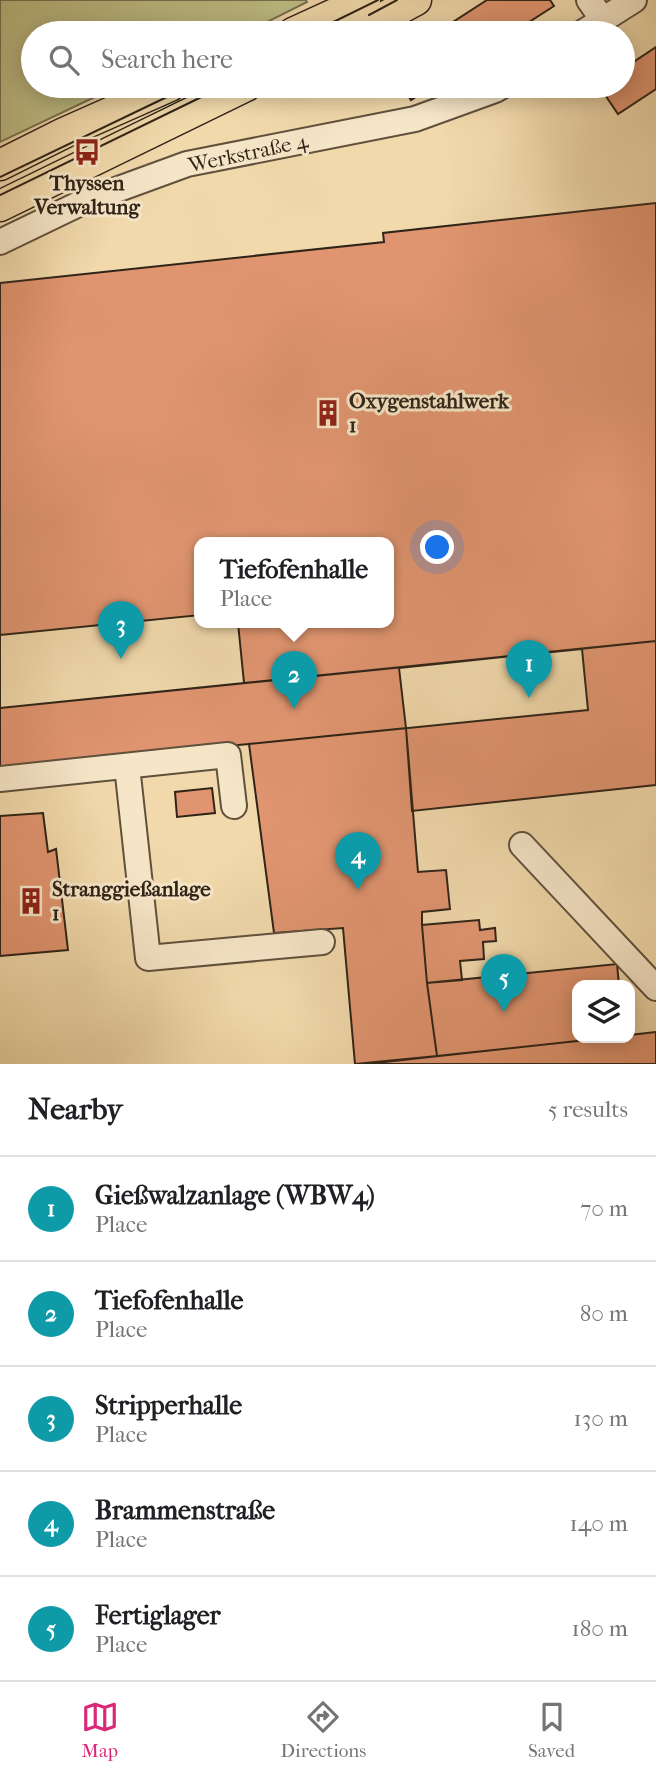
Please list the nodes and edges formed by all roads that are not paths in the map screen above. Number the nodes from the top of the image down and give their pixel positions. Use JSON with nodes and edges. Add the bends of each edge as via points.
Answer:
{"nodes":[{"id":1,"x":365,"y":0,"type":"edge"},
{"id":2,"x":416,"y":0,"type":"edge"},
{"id":3,"x":612,"y":6,"type":"edge"},
{"id":4,"x":319,"y":21,"type":"edge"},
{"id":5,"x":377,"y":21,"type":"edge"},
{"id":6,"x":595,"y":21,"type":"edge"},
{"id":7,"x":143,"y":98,"type":"edge"},
{"id":8,"x":221,"y":98,"type":"edge"},
{"id":9,"x":473,"y":98,"type":"edge"},
{"id":10,"x":0,"y":165,"type":"edge"},
{"id":11,"x":0,"y":206,"type":"edge"},
{"id":12,"x":0,"y":242,"type":"edge"},
{"id":13,"x":127,"y":765,"type":"junction"},
{"id":14,"x":0,"y":779,"type":"edge"},
{"id":15,"x":234,"y":806,"type":"dead end"},
{"id":16,"x":522,"y":845,"type":"dead end"},
{"id":17,"x":322,"y":942,"type":"dead end"},
{"id":18,"x":656,"y":988,"type":"edge"}],
"edges":[{"from":1,"to":4,"type":"main road"},
{"from":2,"to":5,"type":"main road"},
{"from":3,"to":6,"type":"lane"},
{"from":7,"to":10,"type":"main road"},
{"from":8,"to":11,"type":"main road"},
{"from":9,"to":12,"type":"lane","name":"Werkstraße 4","via":[[415,119],[187,164],[83,202]]},
{"from":13,"to":14,"type":"lane"},
{"from":13,"to":15,"type":"lane","via":[[229,755]]},
{"from":13,"to":17,"type":"lane","via":[[148,958]]},
{"from":16,"to":18,"type":"lane"}]}
